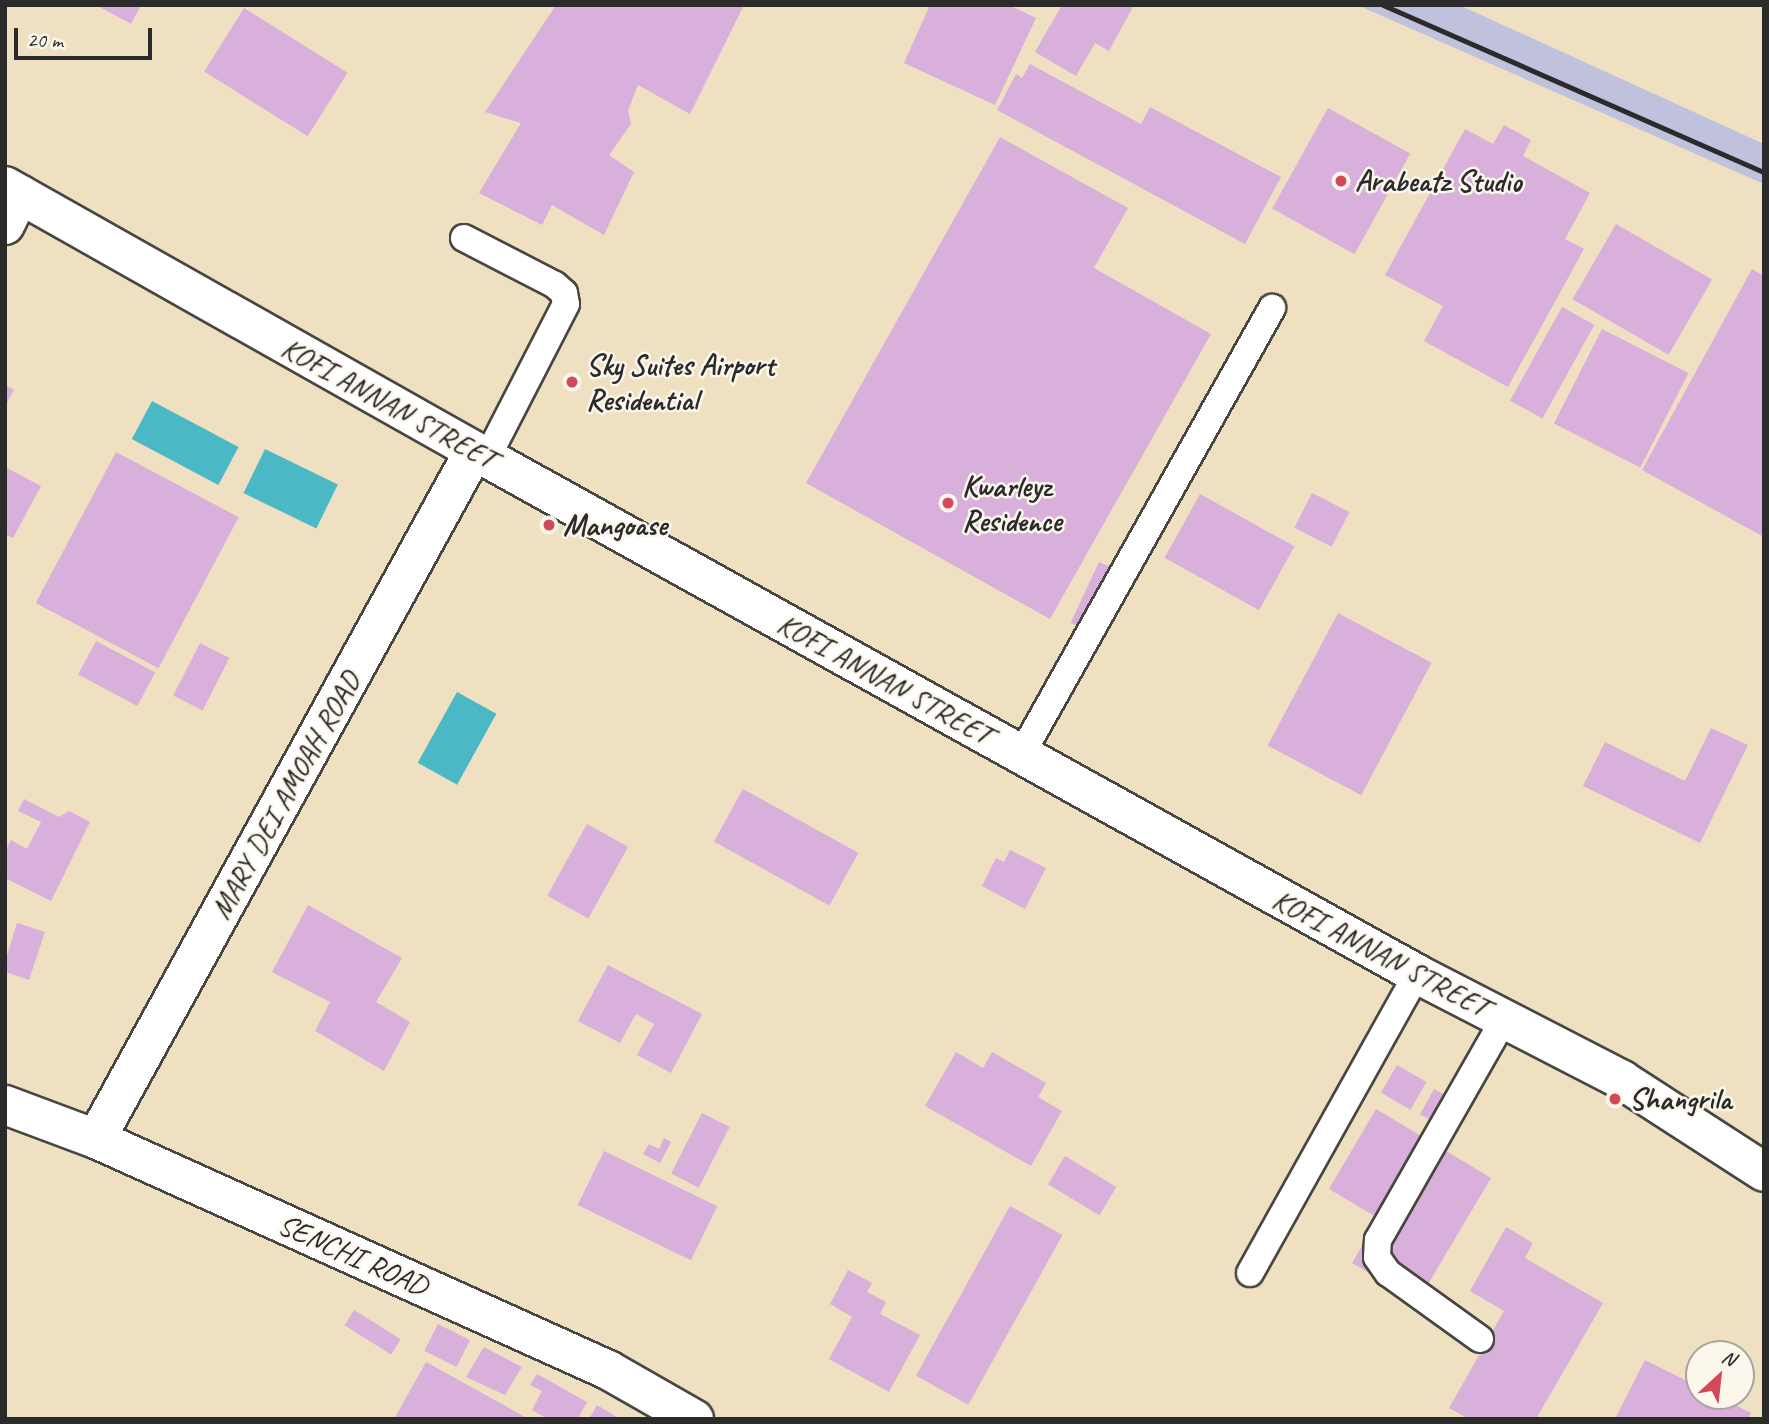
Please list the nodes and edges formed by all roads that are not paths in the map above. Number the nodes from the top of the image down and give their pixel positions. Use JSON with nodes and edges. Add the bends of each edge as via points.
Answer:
{"nodes":[{"id":1,"x":10,"y":202,"type":"edge"},
{"id":2,"x":464,"y":238,"type":"dead end"},
{"id":3,"x":1272,"y":308,"type":"dead end"},
{"id":4,"x":480,"y":455,"type":"junction"},
{"id":5,"x":1021,"y":755,"type":"junction"},
{"id":6,"x":1417,"y":974,"type":"junction"},
{"id":7,"x":1504,"y":1019,"type":"junction"},
{"id":8,"x":5,"y":1105,"type":"edge"},
{"id":9,"x":96,"y":1139,"type":"junction"},
{"id":10,"x":1764,"y":1172,"type":"edge"},
{"id":11,"x":1251,"y":1273,"type":"dead end"},
{"id":12,"x":1480,"y":1339,"type":"dead end"},
{"id":13,"x":694,"y":1419,"type":"edge"}],
"edges":[{"from":1,"to":4,"type":"street","name":"KOFI ANNAN STREET"},
{"from":2,"to":4,"type":"lane","via":[[555,285],[564,293],[566,304]]},
{"from":3,"to":5,"type":"lane"},
{"from":4,"to":5,"type":"street","name":"KOFI ANNAN STREET"},
{"from":4,"to":9,"type":"street","name":"MARY DEI AMOAH ROAD"},
{"from":5,"to":6,"type":"street","name":"KOFI ANNAN STREET"},
{"from":6,"to":7,"type":"street","name":"KOFI ANNAN STREET"},
{"from":6,"to":11,"type":"lane"},
{"from":7,"to":10,"type":"street","name":"KOFI ANNAN STREET","via":[[1622,1080]]},
{"from":7,"to":12,"type":"lane","via":[[1378,1240],[1377,1256],[1388,1273]]},
{"from":8,"to":9,"type":"street","name":"SENCHI ROAD"},
{"from":9,"to":13,"type":"street","name":"SENCHI ROAD","via":[[608,1370]]}]}
